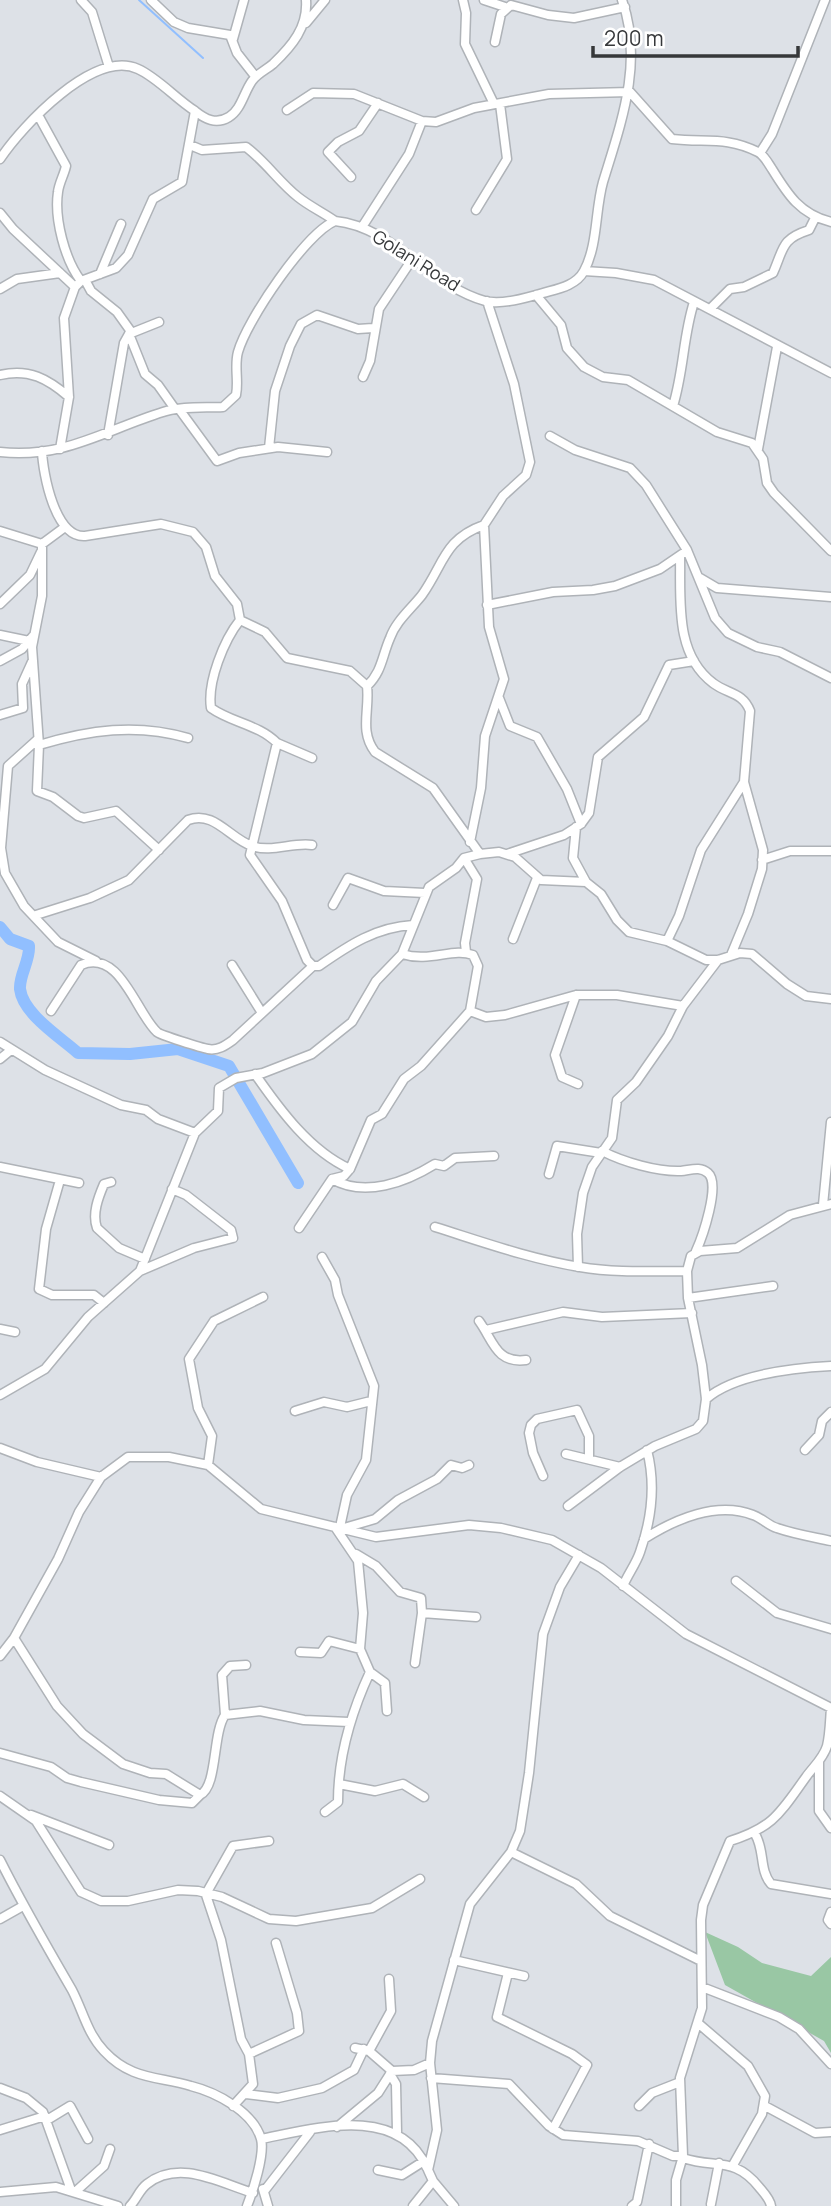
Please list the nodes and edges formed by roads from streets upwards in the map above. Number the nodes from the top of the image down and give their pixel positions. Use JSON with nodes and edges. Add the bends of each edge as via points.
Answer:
{"nodes":[{"id":1,"x":81,"y":0,"type":"edge"},
{"id":2,"x":151,"y":0,"type":"edge"},
{"id":3,"x":244,"y":0,"type":"edge"},
{"id":4,"x":306,"y":0,"type":"edge"},
{"id":5,"x":325,"y":0,"type":"edge"},
{"id":6,"x":463,"y":0,"type":"edge"},
{"id":7,"x":484,"y":0,"type":"edge"},
{"id":8,"x":825,"y":0,"type":"edge"},
{"id":9,"x":624,"y":4,"type":"edge"},
{"id":10,"x":505,"y":7,"type":"junction"},
{"id":11,"x":306,"y":23,"type":"junction"},
{"id":12,"x":233,"y":38,"type":"junction"},
{"id":13,"x":495,"y":42,"type":"dead end"},
{"id":14,"x":109,"y":67,"type":"junction"},
{"id":15,"x":255,"y":76,"type":"junction"},
{"id":16,"x":630,"y":92,"type":"junction"},
{"id":17,"x":379,"y":103,"type":"junction"},
{"id":18,"x":497,"y":104,"type":"junction"},
{"id":19,"x":287,"y":110,"type":"dead end"},
{"id":20,"x":195,"y":111,"type":"junction"},
{"id":21,"x":38,"y":115,"type":"junction"},
{"id":22,"x":422,"y":121,"type":"junction"},
{"id":23,"x":190,"y":145,"type":"junction"},
{"id":24,"x":760,"y":153,"type":"junction"},
{"id":25,"x":0,"y":159,"type":"edge"},
{"id":26,"x":351,"y":177,"type":"dead end"},
{"id":27,"x":476,"y":210,"type":"dead end"},
{"id":28,"x":0,"y":213,"type":"edge"},
{"id":29,"x":816,"y":218,"type":"junction"},
{"id":30,"x":335,"y":221,"type":"junction"},
{"id":31,"x":831,"y":222,"type":"edge"},
{"id":32,"x":121,"y":224,"type":"dead end"},
{"id":33,"x":362,"y":227,"type":"junction"},
{"id":34,"x":413,"y":258,"type":"junction"},
{"id":35,"x":584,"y":271,"type":"junction"},
{"id":36,"x":60,"y":273,"type":"junction"},
{"id":37,"x":100,"y":274,"type":"junction"},
{"id":38,"x":80,"y":283,"type":"junction"},
{"id":39,"x":0,"y":289,"type":"edge"},
{"id":40,"x":536,"y":295,"type":"junction"},
{"id":41,"x":487,"y":301,"type":"junction"},
{"id":42,"x":694,"y":302,"type":"junction"},
{"id":43,"x":710,"y":309,"type":"junction"},
{"id":44,"x":159,"y":322,"type":"dead end"},
{"id":45,"x":373,"y":328,"type":"junction"},
{"id":46,"x":130,"y":333,"type":"junction"},
{"id":47,"x":777,"y":347,"type":"junction"},
{"id":48,"x":831,"y":373,"type":"edge"},
{"id":49,"x":0,"y":375,"type":"edge"},
{"id":50,"x":363,"y":377,"type":"dead end"},
{"id":51,"x":69,"y":397,"type":"junction"},
{"id":52,"x":673,"y":405,"type":"junction"},
{"id":53,"x":177,"y":409,"type":"junction"},
{"id":54,"x":108,"y":435,"type":"junction"},
{"id":55,"x":550,"y":436,"type":"dead end"},
{"id":56,"x":269,"y":448,"type":"junction"},
{"id":57,"x":60,"y":449,"type":"junction"},
{"id":58,"x":758,"y":449,"type":"junction"},
{"id":59,"x":42,"y":451,"type":"junction"},
{"id":60,"x":0,"y":452,"type":"edge"},
{"id":61,"x":327,"y":452,"type":"dead end"},
{"id":62,"x":484,"y":525,"type":"junction"},
{"id":63,"x":65,"y":527,"type":"junction"},
{"id":64,"x":0,"y":531,"type":"edge"},
{"id":65,"x":42,"y":546,"type":"junction"},
{"id":66,"x":830,"y":547,"type":"edge"},
{"id":67,"x":687,"y":550,"type":"junction"},
{"id":68,"x":680,"y":556,"type":"junction"},
{"id":69,"x":698,"y":576,"type":"junction"},
{"id":70,"x":831,"y":597,"type":"edge"},
{"id":71,"x":0,"y":604,"type":"edge"},
{"id":72,"x":487,"y":605,"type":"junction"},
{"id":73,"x":240,"y":620,"type":"junction"},
{"id":74,"x":0,"y":635,"type":"edge"},
{"id":75,"x":31,"y":638,"type":"junction"},
{"id":76,"x":0,"y":661,"type":"edge"},
{"id":77,"x":694,"y":661,"type":"junction"},
{"id":78,"x":32,"y":662,"type":"junction"},
{"id":79,"x":831,"y":678,"type":"edge"},
{"id":80,"x":367,"y":685,"type":"junction"},
{"id":81,"x":499,"y":698,"type":"junction"},
{"id":82,"x":0,"y":715,"type":"edge"},
{"id":83,"x":188,"y":738,"type":"dead end"},
{"id":84,"x":38,"y":742,"type":"junction"},
{"id":85,"x":277,"y":743,"type":"junction"},
{"id":86,"x":312,"y":758,"type":"dead end"},
{"id":87,"x":744,"y":782,"type":"junction"},
{"id":88,"x":579,"y":825,"type":"junction"},
{"id":89,"x":470,"y":842,"type":"junction"},
{"id":90,"x":312,"y":845,"type":"dead end"},
{"id":91,"x":251,"y":846,"type":"junction"},
{"id":92,"x":159,"y":850,"type":"junction"},
{"id":93,"x":831,"y":851,"type":"edge"},
{"id":94,"x":480,"y":854,"type":"junction"},
{"id":95,"x":507,"y":854,"type":"junction"},
{"id":96,"x":464,"y":858,"type":"junction"},
{"id":97,"x":762,"y":860,"type":"junction"},
{"id":98,"x":537,"y":878,"type":"junction"},
{"id":99,"x":586,"y":882,"type":"junction"},
{"id":100,"x":425,"y":893,"type":"junction"},
{"id":101,"x":333,"y":905,"type":"dead end"},
{"id":102,"x":36,"y":915,"type":"junction"},
{"id":103,"x":413,"y":925,"type":"junction"},
{"id":104,"x":513,"y":939,"type":"dead end"},
{"id":105,"x":667,"y":941,"type":"junction"},
{"id":106,"x":466,"y":952,"type":"junction"},
{"id":107,"x":402,"y":954,"type":"junction"},
{"id":108,"x":731,"y":955,"type":"junction"},
{"id":109,"x":718,"y":960,"type":"junction"},
{"id":110,"x":96,"y":961,"type":"junction"},
{"id":111,"x":232,"y":965,"type":"dead end"},
{"id":112,"x":313,"y":966,"type":"junction"},
{"id":113,"x":576,"y":995,"type":"junction"},
{"id":114,"x":831,"y":999,"type":"edge"},
{"id":115,"x":683,"y":1006,"type":"junction"},
{"id":116,"x":51,"y":1011,"type":"dead end"},
{"id":117,"x":470,"y":1011,"type":"junction"},
{"id":118,"x":262,"y":1013,"type":"junction"},
{"id":119,"x":0,"y":1042,"type":"edge"},
{"id":120,"x":11,"y":1050,"type":"junction"},
{"id":121,"x":0,"y":1059,"type":"edge"},
{"id":122,"x":255,"y":1074,"type":"junction"},
{"id":123,"x":578,"y":1084,"type":"dead end"},
{"id":124,"x":831,"y":1122,"type":"edge"},
{"id":125,"x":195,"y":1133,"type":"junction"},
{"id":126,"x":602,"y":1152,"type":"junction"},
{"id":127,"x":494,"y":1156,"type":"dead end"},
{"id":128,"x":0,"y":1167,"type":"edge"},
{"id":129,"x":350,"y":1169,"type":"junction"},
{"id":130,"x":550,"y":1174,"type":"dead end"},
{"id":131,"x":332,"y":1179,"type":"junction"},
{"id":132,"x":60,"y":1180,"type":"junction"},
{"id":133,"x":111,"y":1182,"type":"dead end"},
{"id":134,"x":79,"y":1183,"type":"dead end"},
{"id":135,"x":172,"y":1189,"type":"junction"},
{"id":136,"x":827,"y":1204,"type":"edge"},
{"id":137,"x":435,"y":1227,"type":"dead end"},
{"id":138,"x":299,"y":1228,"type":"dead end"},
{"id":139,"x":696,"y":1251,"type":"junction"},
{"id":140,"x":322,"y":1257,"type":"dead end"},
{"id":141,"x":145,"y":1259,"type":"junction"},
{"id":142,"x":578,"y":1267,"type":"junction"},
{"id":143,"x":140,"y":1271,"type":"junction"},
{"id":144,"x":687,"y":1271,"type":"junction"},
{"id":145,"x":773,"y":1286,"type":"dead end"},
{"id":146,"x":263,"y":1297,"type":"dead end"},
{"id":147,"x":688,"y":1298,"type":"junction"},
{"id":148,"x":104,"y":1303,"type":"junction"},
{"id":149,"x":692,"y":1313,"type":"junction"},
{"id":150,"x":479,"y":1321,"type":"dead end"},
{"id":151,"x":0,"y":1328,"type":"edge"},
{"id":152,"x":486,"y":1330,"type":"junction"},
{"id":153,"x":15,"y":1332,"type":"dead end"},
{"id":154,"x":526,"y":1360,"type":"dead end"},
{"id":155,"x":830,"y":1364,"type":"edge"},
{"id":156,"x":0,"y":1395,"type":"edge"},
{"id":157,"x":706,"y":1399,"type":"junction"},
{"id":158,"x":371,"y":1401,"type":"junction"},
{"id":159,"x":295,"y":1410,"type":"dead end"},
{"id":160,"x":831,"y":1412,"type":"edge"},
{"id":161,"x":0,"y":1448,"type":"edge"},
{"id":162,"x":805,"y":1450,"type":"dead end"},
{"id":163,"x":647,"y":1451,"type":"junction"},
{"id":164,"x":566,"y":1454,"type":"dead end"},
{"id":165,"x":589,"y":1458,"type":"junction"},
{"id":166,"x":208,"y":1465,"type":"junction"},
{"id":167,"x":469,"y":1465,"type":"dead end"},
{"id":168,"x":620,"y":1467,"type":"junction"},
{"id":169,"x":543,"y":1476,"type":"dead end"},
{"id":170,"x":101,"y":1477,"type":"junction"},
{"id":171,"x":568,"y":1506,"type":"dead end"},
{"id":172,"x":339,"y":1527,"type":"junction"},
{"id":173,"x":644,"y":1538,"type":"junction"},
{"id":174,"x":831,"y":1541,"type":"edge"},
{"id":175,"x":356,"y":1554,"type":"junction"},
{"id":176,"x":579,"y":1555,"type":"junction"},
{"id":177,"x":736,"y":1581,"type":"dead end"},
{"id":178,"x":623,"y":1586,"type":"junction"},
{"id":179,"x":422,"y":1613,"type":"junction"},
{"id":180,"x":476,"y":1616,"type":"dead end"},
{"id":181,"x":831,"y":1629,"type":"edge"},
{"id":182,"x":14,"y":1639,"type":"junction"},
{"id":183,"x":360,"y":1649,"type":"junction"},
{"id":184,"x":300,"y":1652,"type":"dead end"},
{"id":185,"x":0,"y":1656,"type":"edge"},
{"id":186,"x":415,"y":1663,"type":"dead end"},
{"id":187,"x":246,"y":1665,"type":"dead end"},
{"id":188,"x":370,"y":1672,"type":"junction"},
{"id":189,"x":831,"y":1708,"type":"edge"},
{"id":190,"x":387,"y":1711,"type":"dead end"},
{"id":191,"x":225,"y":1715,"type":"junction"},
{"id":192,"x":349,"y":1723,"type":"junction"},
{"id":193,"x":0,"y":1753,"type":"edge"},
{"id":194,"x":819,"y":1762,"type":"junction"},
{"id":195,"x":338,"y":1784,"type":"junction"},
{"id":196,"x":200,"y":1795,"type":"junction"},
{"id":197,"x":0,"y":1796,"type":"edge"},
{"id":198,"x":424,"y":1797,"type":"dead end"},
{"id":199,"x":325,"y":1812,"type":"dead end"},
{"id":200,"x":28,"y":1814,"type":"junction"},
{"id":201,"x":831,"y":1828,"type":"edge"},
{"id":202,"x":755,"y":1834,"type":"junction"},
{"id":203,"x":269,"y":1841,"type":"dead end"},
{"id":204,"x":108,"y":1845,"type":"dead end"},
{"id":205,"x":511,"y":1852,"type":"junction"},
{"id":206,"x":0,"y":1860,"type":"edge"},
{"id":207,"x":420,"y":1879,"type":"dead end"},
{"id":208,"x":206,"y":1892,"type":"junction"},
{"id":209,"x":831,"y":1894,"type":"edge"},
{"id":210,"x":23,"y":1906,"type":"junction"},
{"id":211,"x":831,"y":1912,"type":"edge"},
{"id":212,"x":0,"y":1919,"type":"edge"},
{"id":213,"x":831,"y":1924,"type":"edge"},
{"id":214,"x":276,"y":1943,"type":"dead end"},
{"id":215,"x":454,"y":1960,"type":"junction"},
{"id":216,"x":701,"y":1961,"type":"junction"},
{"id":217,"x":508,"y":1973,"type":"junction"},
{"id":218,"x":524,"y":1976,"type":"dead end"},
{"id":219,"x":389,"y":1979,"type":"dead end"},
{"id":220,"x":702,"y":1987,"type":"junction"},
{"id":221,"x":699,"y":2024,"type":"junction"},
{"id":222,"x":362,"y":2049,"type":"junction"},
{"id":223,"x":249,"y":2054,"type":"junction"},
{"id":224,"x":430,"y":2063,"type":"junction"},
{"id":225,"x":831,"y":2064,"type":"edge"},
{"id":226,"x":391,"y":2072,"type":"junction"},
{"id":227,"x":431,"y":2078,"type":"junction"},
{"id":228,"x":680,"y":2082,"type":"junction"},
{"id":229,"x":0,"y":2088,"type":"edge"},
{"id":230,"x":246,"y":2094,"type":"junction"},
{"id":231,"x":233,"y":2106,"type":"junction"},
{"id":232,"x":639,"y":2106,"type":"dead end"},
{"id":233,"x":765,"y":2106,"type":"junction"},
{"id":234,"x":46,"y":2118,"type":"junction"},
{"id":235,"x":335,"y":2127,"type":"junction"},
{"id":236,"x":553,"y":2129,"type":"junction"},
{"id":237,"x":0,"y":2130,"type":"edge"},
{"id":238,"x":310,"y":2132,"type":"junction"},
{"id":239,"x":397,"y":2132,"type":"junction"},
{"id":240,"x":831,"y":2132,"type":"edge"},
{"id":241,"x":88,"y":2138,"type":"dead end"},
{"id":242,"x":261,"y":2139,"type":"junction"},
{"id":243,"x":649,"y":2144,"type":"junction"},
{"id":244,"x":110,"y":2149,"type":"dead end"},
{"id":245,"x":683,"y":2157,"type":"junction"},
{"id":246,"x":424,"y":2161,"type":"junction"},
{"id":247,"x":719,"y":2163,"type":"junction"},
{"id":248,"x":733,"y":2165,"type":"junction"},
{"id":249,"x":379,"y":2170,"type":"dead end"},
{"id":250,"x":428,"y":2170,"type":"junction"},
{"id":251,"x":433,"y":2181,"type":"junction"},
{"id":252,"x":256,"y":2182,"type":"junction"},
{"id":253,"x":265,"y":2190,"type":"junction"},
{"id":254,"x":73,"y":2191,"type":"junction"},
{"id":255,"x":0,"y":2192,"type":"edge"},
{"id":256,"x":253,"y":2193,"type":"junction"},
{"id":257,"x":771,"y":2203,"type":"edge"},
{"id":258,"x":711,"y":2204,"type":"edge"},
{"id":259,"x":118,"y":2206,"type":"edge"},
{"id":260,"x":130,"y":2206,"type":"edge"},
{"id":261,"x":247,"y":2206,"type":"edge"},
{"id":262,"x":268,"y":2206,"type":"edge"},
{"id":263,"x":413,"y":2206,"type":"edge"},
{"id":264,"x":454,"y":2206,"type":"edge"},
{"id":265,"x":632,"y":2206,"type":"edge"},
{"id":266,"x":676,"y":2206,"type":"edge"},
{"id":267,"x":780,"y":2206,"type":"edge"}],
"edges":[{"from":1,"to":14,"type":"street","via":[[92,12]]},
{"from":2,"to":12,"type":"street","via":[[174,22],[225,32]]},
{"from":3,"to":12,"type":"street"},
{"from":4,"to":11,"type":"street"},
{"from":5,"to":11,"type":"street"},
{"from":6,"to":18,"type":"street","via":[[465,44]]},
{"from":7,"to":10,"type":"street"},
{"from":8,"to":24,"type":"street","via":[[772,134]]},
{"from":9,"to":10,"type":"street","via":[[574,18],[517,4]]},
{"from":9,"to":16,"type":"street","via":[[632,65]]},
{"from":10,"to":13,"type":"street"},
{"from":11,"to":15,"type":"street","via":[[272,65]]},
{"from":12,"to":15,"type":"street","via":[[237,53]]},
{"from":14,"to":20,"type":"street","via":[[139,69]]},
{"from":14,"to":21,"type":"street","via":[[85,77]]},
{"from":15,"to":20,"type":"street","via":[[230,116],[216,121]]},
{"from":16,"to":18,"type":"street","via":[[571,92]]},
{"from":16,"to":24,"type":"street","via":[[672,139],[718,139]]},
{"from":16,"to":35,"type":"street","via":[[600,191]]},
{"from":17,"to":19,"type":"street","via":[[354,93],[313,93]]},
{"from":17,"to":22,"type":"street"},
{"from":17,"to":26,"type":"street","via":[[359,131],[328,152]]},
{"from":18,"to":22,"type":"street","via":[[443,120]]},
{"from":18,"to":27,"type":"street","via":[[507,159]]},
{"from":20,"to":23,"type":"street"},
{"from":21,"to":25,"type":"street"},
{"from":21,"to":38,"type":"street","via":[[66,166],[57,194],[60,229]]},
{"from":22,"to":33,"type":"street","via":[[409,154]]},
{"from":23,"to":30,"type":"street","via":[[206,150],[246,147],[301,200]]},
{"from":23,"to":37,"type":"street","via":[[181,182],[153,199],[128,255],[116,268]]},
{"from":24,"to":29,"type":"street","via":[[792,200]]},
{"from":28,"to":36,"type":"street"},
{"from":29,"to":31,"type":"street"},
{"from":29,"to":43,"type":"street","via":[[808,230],[785,242],[773,273],[730,289]]},
{"from":30,"to":33,"type":"street","name":"Golani Road"},
{"from":30,"to":53,"type":"street","via":[[296,258],[245,330],[231,402],[223,407]]},
{"from":32,"to":37,"type":"street"},
{"from":33,"to":34,"type":"street","name":"Golani Road"},
{"from":34,"to":41,"type":"street","name":"Golani Road","via":[[442,281]]},
{"from":34,"to":45,"type":"street","via":[[386,295]]},
{"from":35,"to":40,"type":"street","via":[[562,288]]},
{"from":35,"to":42,"type":"street","via":[[653,280]]},
{"from":36,"to":38,"type":"street"},
{"from":36,"to":39,"type":"street","via":[[17,279]]},
{"from":37,"to":38,"type":"street"},
{"from":38,"to":46,"type":"street","via":[[117,313]]},
{"from":38,"to":51,"type":"street","via":[[64,318]]},
{"from":40,"to":41,"type":"street"},
{"from":40,"to":52,"type":"street","via":[[555,316],[567,348],[584,367],[603,377],[628,380]]},
{"from":41,"to":62,"type":"street","via":[[514,384],[530,462],[526,475],[503,496]]},
{"from":42,"to":43,"type":"street"},
{"from":42,"to":52,"type":"street","via":[[685,338],[684,369]]},
{"from":43,"to":47,"type":"street"},
{"from":44,"to":46,"type":"street"},
{"from":45,"to":50,"type":"street","via":[[370,361]]},
{"from":45,"to":56,"type":"street","via":[[358,329],[317,315],[301,324],[275,391]]},
{"from":46,"to":53,"type":"street","via":[[145,374]]},
{"from":46,"to":54,"type":"street"},
{"from":47,"to":48,"type":"street"},
{"from":47,"to":58,"type":"street"},
{"from":49,"to":51,"type":"street","via":[[45,377]]},
{"from":51,"to":57,"type":"street"},
{"from":52,"to":58,"type":"street","via":[[717,432],[745,439]]},
{"from":53,"to":54,"type":"street"},
{"from":53,"to":56,"type":"street","via":[[217,461]]},
{"from":54,"to":57,"type":"street"},
{"from":55,"to":67,"type":"street","via":[[575,450],[631,468],[662,507]]},
{"from":56,"to":61,"type":"street"},
{"from":57,"to":59,"type":"street"},
{"from":58,"to":66,"type":"street","via":[[774,493]]},
{"from":59,"to":60,"type":"street"},
{"from":59,"to":63,"type":"street","via":[[49,494]]},
{"from":62,"to":72,"type":"street"},
{"from":62,"to":80,"type":"street","via":[[465,531],[442,558],[425,590],[390,636],[379,673]]},
{"from":63,"to":65,"type":"street"},
{"from":63,"to":73,"type":"street","via":[[79,536],[161,524],[193,532],[206,548],[215,576],[237,604]]},
{"from":64,"to":65,"type":"street"},
{"from":65,"to":71,"type":"street","via":[[30,575]]},
{"from":65,"to":75,"type":"street","via":[[42,596]]},
{"from":67,"to":68,"type":"street"},
{"from":67,"to":69,"type":"street"},
{"from":68,"to":72,"type":"street","via":[[615,586]]},
{"from":68,"to":77,"type":"street","via":[[682,631]]},
{"from":69,"to":70,"type":"street","via":[[717,588]]},
{"from":69,"to":79,"type":"street","via":[[715,618],[728,633]]},
{"from":72,"to":81,"type":"street","via":[[504,679]]},
{"from":73,"to":80,"type":"street","via":[[265,632],[287,659],[350,671]]},
{"from":73,"to":85,"type":"street","via":[[220,661],[211,708],[266,732]]},
{"from":74,"to":75,"type":"street"},
{"from":75,"to":76,"type":"street"},
{"from":75,"to":78,"type":"street"},
{"from":77,"to":87,"type":"street","via":[[715,685],[746,702],[750,721]]},
{"from":77,"to":88,"type":"street","via":[[669,665],[644,717],[598,757],[589,813]]},
{"from":78,"to":82,"type":"street","via":[[22,684],[23,708]]},
{"from":78,"to":84,"type":"street"},
{"from":80,"to":89,"type":"street","via":[[364,726],[369,744],[433,788]]},
{"from":81,"to":88,"type":"street","via":[[510,726],[537,737],[566,789]]},
{"from":81,"to":89,"type":"street","via":[[485,736]]},
{"from":83,"to":84,"type":"street","via":[[122,730],[79,732]]},
{"from":84,"to":92,"type":"street","via":[[37,790],[85,818],[116,811]]},
{"from":84,"to":102,"type":"street","via":[[8,766],[1,848],[8,880],[24,906]]},
{"from":85,"to":86,"type":"street"},
{"from":85,"to":91,"type":"street"},
{"from":87,"to":97,"type":"street","via":[[761,836]]},
{"from":87,"to":105,"type":"street","via":[[701,850]]},
{"from":88,"to":95,"type":"street","via":[[564,835]]},
{"from":88,"to":99,"type":"street","via":[[573,858]]},
{"from":89,"to":94,"type":"street"},
{"from":90,"to":91,"type":"street"},
{"from":91,"to":92,"type":"street","via":[[214,821],[196,817]]},
{"from":91,"to":112,"type":"street","via":[[250,855],[282,901]]},
{"from":92,"to":102,"type":"street","via":[[130,880]]},
{"from":93,"to":97,"type":"street","via":[[790,851]]},
{"from":94,"to":95,"type":"street"},
{"from":94,"to":96,"type":"street"},
{"from":95,"to":98,"type":"street"},
{"from":96,"to":100,"type":"street"},
{"from":96,"to":106,"type":"street","via":[[477,879]]},
{"from":97,"to":108,"type":"street"},
{"from":98,"to":99,"type":"street","via":[[551,883]]},
{"from":98,"to":104,"type":"street"},
{"from":99,"to":105,"type":"street","via":[[601,894],[623,928]]},
{"from":100,"to":101,"type":"street","via":[[384,891],[348,878]]},
{"from":100,"to":103,"type":"street"},
{"from":102,"to":110,"type":"street","via":[[58,942]]},
{"from":103,"to":107,"type":"street"},
{"from":103,"to":112,"type":"street","via":[[370,933]]},
{"from":105,"to":109,"type":"street","via":[[706,960]]},
{"from":106,"to":107,"type":"street","via":[[424,959]]},
{"from":106,"to":117,"type":"street","via":[[478,966]]},
{"from":107,"to":122,"type":"street","via":[[376,981],[352,1021],[312,1054]]},
{"from":108,"to":109,"type":"street"},
{"from":108,"to":114,"type":"street","via":[[752,954],[806,996]]},
{"from":109,"to":115,"type":"street"},
{"from":110,"to":116,"type":"street","via":[[81,965]]},
{"from":110,"to":118,"type":"street","via":[[126,985],[158,1033],[209,1049],[225,1046]]},
{"from":111,"to":118,"type":"street"},
{"from":112,"to":118,"type":"street"},
{"from":113,"to":115,"type":"street","via":[[617,995]]},
{"from":113,"to":117,"type":"street","via":[[505,1015],[486,1017]]},
{"from":113,"to":123,"type":"street","via":[[555,1055],[562,1077]]},
{"from":115,"to":126,"type":"street","via":[[636,1082],[617,1100],[612,1138]]},
{"from":117,"to":129,"type":"street","via":[[404,1079],[382,1114],[371,1120]]},
{"from":119,"to":120,"type":"street"},
{"from":120,"to":121,"type":"street"},
{"from":120,"to":125,"type":"street","via":[[121,1105],[146,1110]]},
{"from":122,"to":125,"type":"street","via":[[236,1077],[219,1088],[218,1111]]},
{"from":122,"to":129,"type":"street","via":[[278,1109],[323,1156]]},
{"from":124,"to":136,"type":"street"},
{"from":125,"to":135,"type":"street"},
{"from":126,"to":130,"type":"street","via":[[557,1146]]},
{"from":126,"to":139,"type":"street","via":[[671,1170],[700,1169],[711,1177],[710,1207]]},
{"from":126,"to":142,"type":"street","via":[[583,1193]]},
{"from":127,"to":131,"type":"street","via":[[455,1158],[406,1181],[387,1184],[351,1187]]},
{"from":128,"to":132,"type":"street"},
{"from":129,"to":131,"type":"street"},
{"from":131,"to":138,"type":"street"},
{"from":132,"to":134,"type":"street"},
{"from":132,"to":148,"type":"street","via":[[46,1229],[39,1289],[52,1295],[94,1295]]},
{"from":133,"to":141,"type":"street","via":[[102,1189],[95,1214],[97,1228],[110,1242]]},
{"from":135,"to":141,"type":"street"},
{"from":135,"to":143,"type":"street","via":[[231,1230],[233,1238],[194,1248]]},
{"from":136,"to":139,"type":"street","via":[[790,1215],[737,1248]]},
{"from":137,"to":142,"type":"street"},
{"from":139,"to":144,"type":"street"},
{"from":140,"to":158,"type":"street","via":[[368,1365],[374,1386]]},
{"from":141,"to":143,"type":"street"},
{"from":142,"to":144,"type":"street"},
{"from":143,"to":148,"type":"street"},
{"from":144,"to":147,"type":"street"},
{"from":145,"to":147,"type":"street"},
{"from":146,"to":166,"type":"street","via":[[214,1321],[189,1359],[198,1408],[212,1436]]},
{"from":147,"to":149,"type":"street"},
{"from":148,"to":156,"type":"street","via":[[45,1369]]},
{"from":149,"to":152,"type":"street","via":[[602,1317],[563,1312]]},
{"from":149,"to":157,"type":"street"},
{"from":150,"to":152,"type":"street"},
{"from":151,"to":153,"type":"street"},
{"from":152,"to":154,"type":"street","via":[[498,1354],[513,1361]]},
{"from":155,"to":157,"type":"street","via":[[734,1382]]},
{"from":157,"to":163,"type":"street","via":[[706,1415],[696,1429]]},
{"from":158,"to":159,"type":"street","via":[[348,1407],[324,1402]]},
{"from":158,"to":172,"type":"street","via":[[366,1460],[347,1495]]},
{"from":160,"to":162,"type":"street"},
{"from":161,"to":170,"type":"street"},
{"from":163,"to":168,"type":"street"},
{"from":163,"to":173,"type":"street","via":[[653,1481]]},
{"from":164,"to":165,"type":"street"},
{"from":165,"to":168,"type":"street"},
{"from":165,"to":169,"type":"street","via":[[589,1436],[577,1410],[537,1419],[529,1433]]},
{"from":166,"to":170,"type":"street","via":[[169,1457],[128,1457]]},
{"from":166,"to":172,"type":"street","via":[[261,1509]]},
{"from":167,"to":172,"type":"street","via":[[451,1465],[375,1519]]},
{"from":168,"to":171,"type":"street"},
{"from":170,"to":182,"type":"street"},
{"from":172,"to":175,"type":"street"},
{"from":172,"to":176,"type":"street","via":[[383,1537],[484,1526],[552,1540]]},
{"from":173,"to":174,"type":"street","via":[[702,1513],[731,1510],[755,1516],[774,1528]]},
{"from":173,"to":178,"type":"street"},
{"from":175,"to":179,"type":"street","via":[[376,1566],[400,1592],[421,1598]]},
{"from":175,"to":183,"type":"street","via":[[362,1582]]},
{"from":176,"to":178,"type":"street"},
{"from":176,"to":205,"type":"street","via":[[560,1587],[543,1634],[529,1773],[520,1831]]},
{"from":177,"to":181,"type":"street","via":[[777,1613]]},
{"from":178,"to":189,"type":"street","via":[[686,1634]]},
{"from":179,"to":180,"type":"street"},
{"from":179,"to":186,"type":"street"},
{"from":182,"to":185,"type":"street"},
{"from":182,"to":196,"type":"street","via":[[57,1706],[83,1734],[123,1764],[166,1774]]},
{"from":183,"to":184,"type":"street","via":[[329,1641],[321,1653]]},
{"from":183,"to":188,"type":"street"},
{"from":187,"to":191,"type":"street","via":[[230,1666],[222,1675]]},
{"from":188,"to":190,"type":"street","via":[[385,1683]]},
{"from":188,"to":192,"type":"street"},
{"from":189,"to":194,"type":"street","via":[[827,1745]]},
{"from":191,"to":192,"type":"street","via":[[260,1711]]},
{"from":191,"to":196,"type":"street","via":[[216,1737],[208,1789]]},
{"from":192,"to":195,"type":"street"},
{"from":193,"to":196,"type":"street","via":[[51,1767],[67,1778],[159,1800],[194,1803]]},
{"from":194,"to":201,"type":"street","via":[[820,1811]]},
{"from":194,"to":202,"type":"street","via":[[793,1798]]},
{"from":195,"to":198,"type":"street","via":[[375,1791],[403,1784]]},
{"from":195,"to":199,"type":"street","via":[[338,1802]]},
{"from":197,"to":200,"type":"street"},
{"from":200,"to":204,"type":"street"},
{"from":200,"to":208,"type":"street","via":[[81,1892],[91,1899],[114,1903],[178,1890]]},
{"from":202,"to":209,"type":"street","via":[[764,1854],[765,1877],[771,1884]]},
{"from":202,"to":216,"type":"street","via":[[730,1841],[724,1849],[703,1905]]},
{"from":203,"to":208,"type":"street","via":[[233,1846]]},
{"from":205,"to":215,"type":"street","via":[[470,1905]]},
{"from":205,"to":216,"type":"street","via":[[576,1884],[610,1916]]},
{"from":206,"to":210,"type":"street"},
{"from":207,"to":208,"type":"street","via":[[372,1908],[296,1920],[269,1919]]},
{"from":208,"to":223,"type":"street"},
{"from":210,"to":212,"type":"street"},
{"from":210,"to":231,"type":"street","via":[[75,1996],[91,2036],[105,2052],[154,2081],[190,2085]]},
{"from":211,"to":213,"type":"street"},
{"from":214,"to":223,"type":"street","via":[[299,2031]]},
{"from":215,"to":217,"type":"street"},
{"from":215,"to":224,"type":"street"},
{"from":216,"to":220,"type":"street"},
{"from":217,"to":218,"type":"street"},
{"from":217,"to":236,"type":"street","via":[[497,2017],[587,2065]]},
{"from":219,"to":222,"type":"street","via":[[390,2011]]},
{"from":220,"to":221,"type":"street"},
{"from":220,"to":225,"type":"street","via":[[779,2017],[799,2029]]},
{"from":221,"to":228,"type":"street","via":[[685,2055]]},
{"from":221,"to":233,"type":"street","via":[[748,2066],[765,2096]]},
{"from":222,"to":226,"type":"street"},
{"from":222,"to":230,"type":"street","via":[[354,2070],[323,2088],[278,2098]]},
{"from":223,"to":230,"type":"street","via":[[253,2084]]},
{"from":224,"to":226,"type":"street"},
{"from":224,"to":227,"type":"street"},
{"from":226,"to":235,"type":"street","via":[[378,2093]]},
{"from":226,"to":239,"type":"street","via":[[396,2084]]},
{"from":227,"to":236,"type":"street","via":[[509,2084]]},
{"from":227,"to":250,"type":"street","via":[[437,2130]]},
{"from":228,"to":232,"type":"street","via":[[656,2091]]},
{"from":228,"to":245,"type":"street"},
{"from":229,"to":234,"type":"street","via":[[26,2098]]},
{"from":230,"to":231,"type":"street"},
{"from":231,"to":242,"type":"street"},
{"from":233,"to":240,"type":"street","via":[[815,2133]]},
{"from":233,"to":248,"type":"street"},
{"from":234,"to":237,"type":"street"},
{"from":234,"to":241,"type":"street","via":[[70,2106]]},
{"from":234,"to":254,"type":"street","via":[[58,2162]]},
{"from":235,"to":238,"type":"street"},
{"from":235,"to":239,"type":"street","via":[[362,2125]]},
{"from":236,"to":243,"type":"street","via":[[563,2135]]},
{"from":238,"to":242,"type":"street"},
{"from":238,"to":253,"type":"street"},
{"from":239,"to":246,"type":"street"},
{"from":242,"to":252,"type":"street"},
{"from":243,"to":245,"type":"street"},
{"from":243,"to":265,"type":"street","via":[[637,2202]]},
{"from":244,"to":254,"type":"street","via":[[104,2166]]},
{"from":245,"to":247,"type":"street"},
{"from":245,"to":266,"type":"street","via":[[676,2180]]},
{"from":246,"to":249,"type":"street","via":[[402,2175]]},
{"from":246,"to":250,"type":"street"},
{"from":247,"to":248,"type":"street"},
{"from":247,"to":258,"type":"street"},
{"from":248,"to":257,"type":"street","via":[[744,2171]]},
{"from":250,"to":251,"type":"street"},
{"from":251,"to":263,"type":"street"},
{"from":251,"to":264,"type":"street"},
{"from":252,"to":253,"type":"street"},
{"from":252,"to":256,"type":"street"},
{"from":253,"to":262,"type":"street"},
{"from":254,"to":255,"type":"street","via":[[56,2187]]},
{"from":254,"to":259,"type":"street"},
{"from":256,"to":260,"type":"street","via":[[181,2171],[166,2172],[142,2189]]},
{"from":256,"to":261,"type":"street"},
{"from":257,"to":267,"type":"street"}]}
